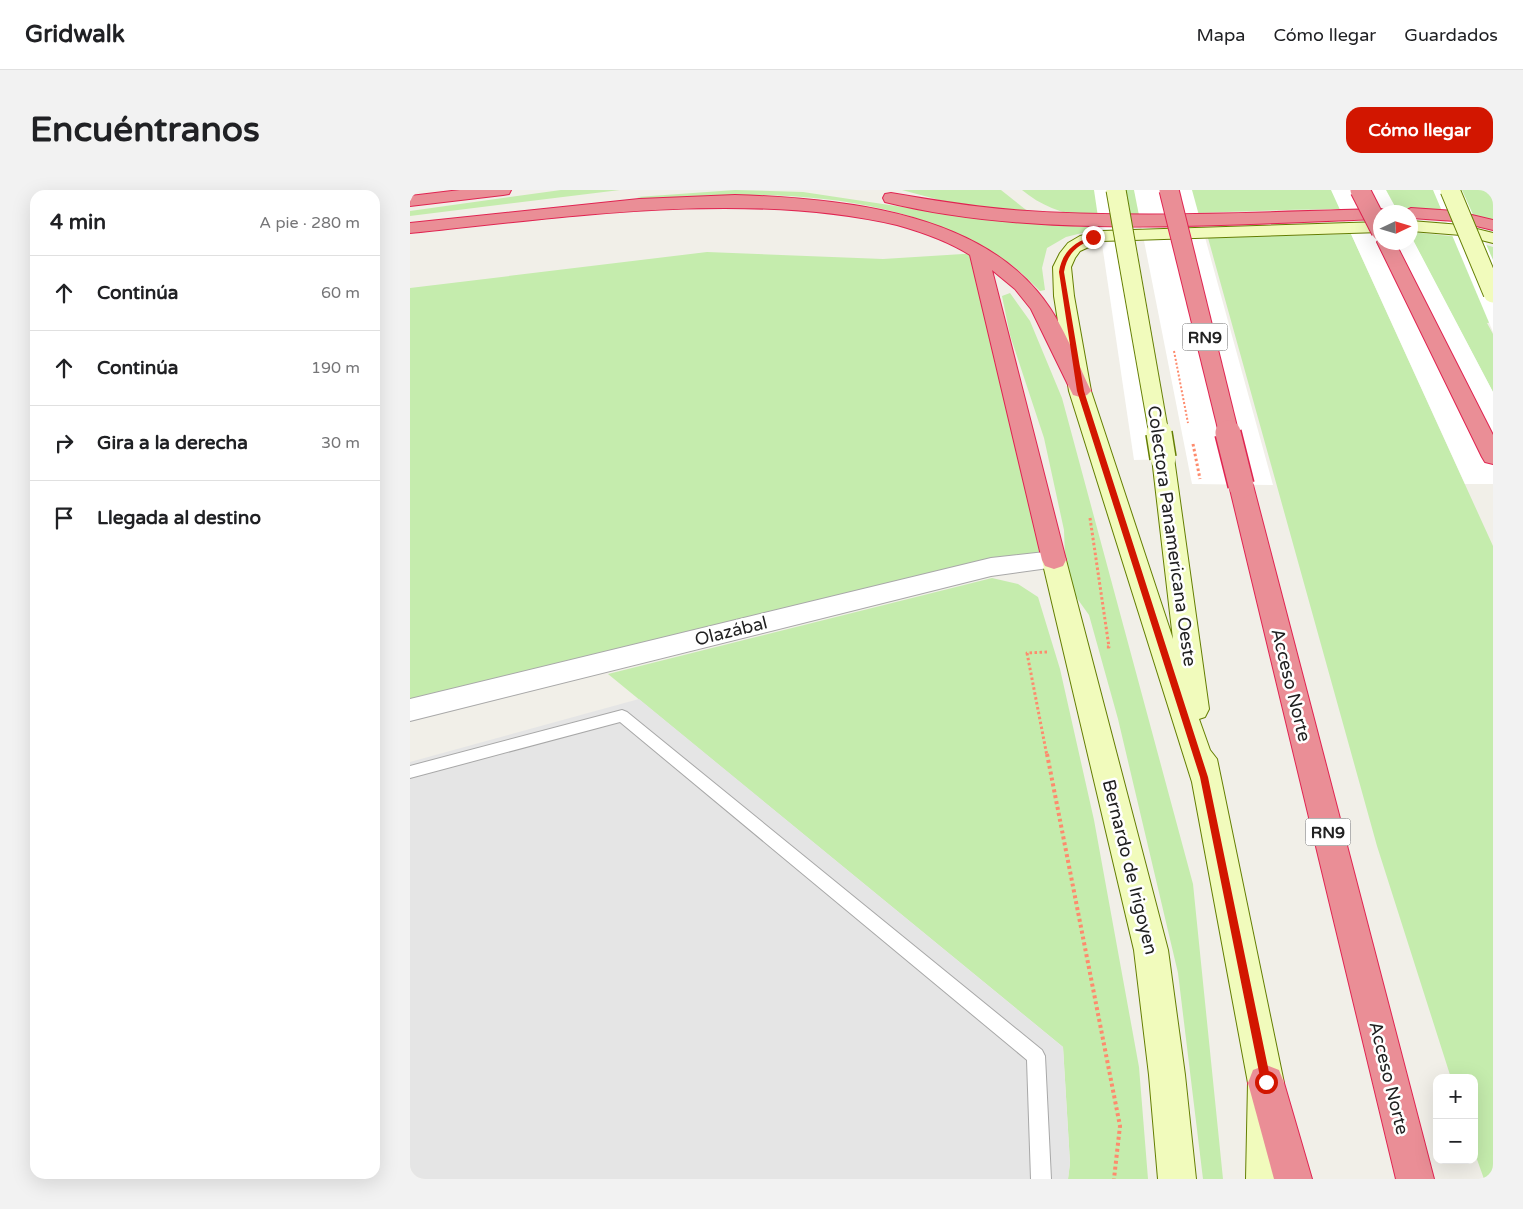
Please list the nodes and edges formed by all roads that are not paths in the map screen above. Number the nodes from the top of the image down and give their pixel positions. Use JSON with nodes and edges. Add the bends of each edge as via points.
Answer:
{"nodes":[{"id":1,"x":503,"y":190,"type":"edge"},
{"id":2,"x":672,"y":190,"type":"edge"},
{"id":3,"x":1116,"y":190,"type":"edge"},
{"id":4,"x":1169,"y":190,"type":"edge"},
{"id":5,"x":1360,"y":190,"type":"edge"},
{"id":6,"x":1450,"y":190,"type":"edge"},
{"id":7,"x":879,"y":196,"type":"dead end"},
{"id":8,"x":410,"y":201,"type":"edge"},
{"id":9,"x":1373,"y":214,"type":"edge"},
{"id":10,"x":1418,"y":214,"type":"edge"},
{"id":11,"x":1373,"y":215,"type":"edge"},
{"id":12,"x":410,"y":223,"type":"edge"},
{"id":13,"x":1493,"y":225,"type":"edge"},
{"id":14,"x":1418,"y":227,"type":"edge"},
{"id":15,"x":410,"y":228,"type":"edge"},
{"id":16,"x":1373,"y":229,"type":"edge"},
{"id":17,"x":1493,"y":238,"type":"edge"},
{"id":18,"x":1390,"y":250,"type":"edge"},
{"id":19,"x":979,"y":253,"type":"junction"},
{"id":20,"x":1493,"y":292,"type":"edge"},
{"id":21,"x":1080,"y":391,"type":"junction"},
{"id":22,"x":1493,"y":456,"type":"edge"},
{"id":23,"x":1054,"y":560,"type":"junction"},
{"id":24,"x":410,"y":710,"type":"edge"},
{"id":25,"x":410,"y":772,"type":"edge"},
{"id":26,"x":1204,"y":777,"type":"junction"},
{"id":27,"x":1266,"y":1082,"type":"junction"},
{"id":28,"x":1042,"y":1179,"type":"edge"},
{"id":29,"x":1177,"y":1179,"type":"edge"},
{"id":30,"x":1265,"y":1179,"type":"edge"},
{"id":31,"x":1293,"y":1179,"type":"edge"},
{"id":32,"x":1415,"y":1179,"type":"edge"}],
"edges":[{"from":1,"to":8,"type":"highway"},
{"from":2,"to":12,"type":"highway"},
{"from":3,"to":26,"type":"main road","name":"Colectora Panamericana Oeste","bridge":true,"via":[[1162,458]]},
{"from":4,"to":32,"type":"highway","name":"Acceso Norte","number":"RN9","bridge":true},
{"from":5,"to":11,"type":"highway","bridge":true},
{"from":6,"to":20,"type":"main road","bridge":true},
{"from":7,"to":9,"type":"highway","via":[[959,211],[1052,220]]},
{"from":10,"to":13,"type":"highway","via":[[1455,216]]},
{"from":14,"to":17,"type":"main road","via":[[1455,229]]},
{"from":15,"to":19,"type":"highway","via":[[670,201],[783,198],[837,203],[900,216],[950,236]]},
{"from":16,"to":21,"type":"main road","via":[[1110,235],[1079,243],[1066,257],[1062,272]]},
{"from":18,"to":22,"type":"highway"},
{"from":19,"to":21,"type":"highway","via":[[1012,276],[1029,293],[1048,321]]},
{"from":19,"to":23,"type":"highway"},
{"from":21,"to":26,"type":"main road"},
{"from":23,"to":24,"type":"street","name":"Olazábal","via":[[991,567]]},
{"from":23,"to":29,"type":"main road","name":"Bernardo de Irigoyen","via":[[1151,950]]},
{"from":25,"to":28,"type":"lane","via":[[622,716],[1036,1056]]},
{"from":26,"to":27,"type":"main road","name":"Colectora Panamericana Oeste"},
{"from":27,"to":30,"type":"main road","name":"Colectora Panamericana Oeste"},
{"from":27,"to":31,"type":"highway"}]}
